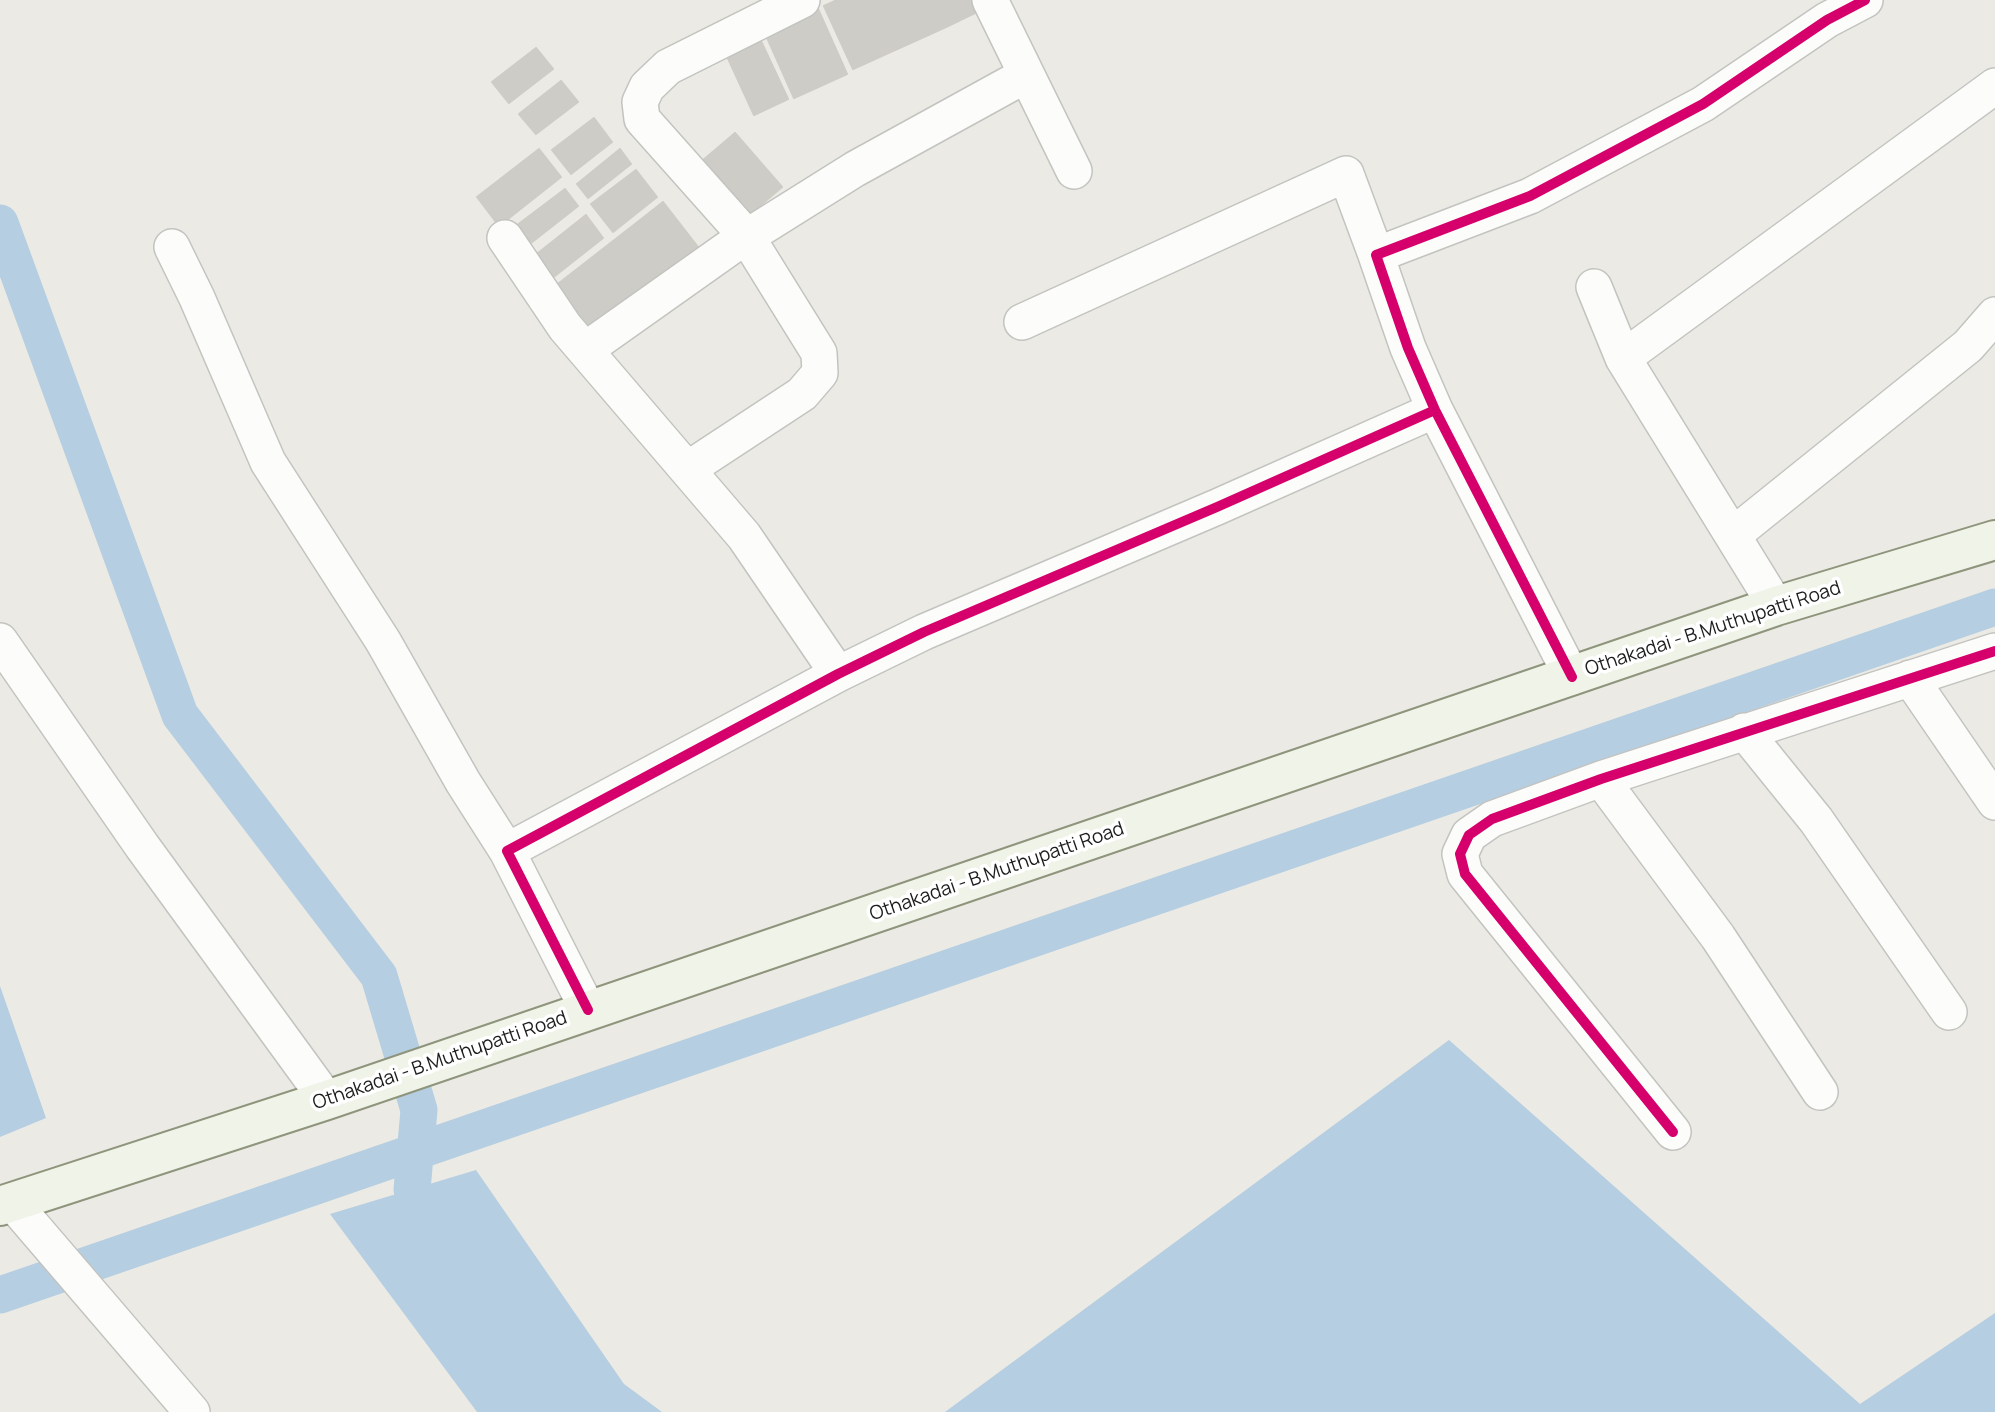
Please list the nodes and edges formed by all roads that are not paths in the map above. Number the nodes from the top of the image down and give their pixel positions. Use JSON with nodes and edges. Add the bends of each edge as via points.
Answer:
{"nodes":[{"id":1,"x":803,"y":0,"type":"edge"},
{"id":2,"x":990,"y":0,"type":"edge"},
{"id":3,"x":1865,"y":0,"type":"edge"},
{"id":4,"x":1026,"y":75,"type":"junction"},
{"id":5,"x":1995,"y":86,"type":"edge"},
{"id":6,"x":1074,"y":171,"type":"dead end"},
{"id":7,"x":747,"y":237,"type":"junction"},
{"id":8,"x":505,"y":238,"type":"dead end"},
{"id":9,"x":172,"y":247,"type":"dead end"},
{"id":10,"x":1376,"y":255,"type":"junction"},
{"id":11,"x":1594,"y":287,"type":"dead end"},
{"id":12,"x":1995,"y":315,"type":"edge"},
{"id":13,"x":1022,"y":322,"type":"dead end"},
{"id":14,"x":586,"y":350,"type":"junction"},
{"id":15,"x":1623,"y":358,"type":"junction"},
{"id":16,"x":1434,"y":410,"type":"junction"},
{"id":17,"x":688,"y":469,"type":"junction"},
{"id":18,"x":1733,"y":535,"type":"junction"},
{"id":19,"x":1995,"y":540,"type":"edge"},
{"id":20,"x":1776,"y":606,"type":"junction"},
{"id":21,"x":0,"y":640,"type":"edge"},
{"id":22,"x":1995,"y":651,"type":"edge"},
{"id":23,"x":838,"y":674,"type":"junction"},
{"id":24,"x":1572,"y":677,"type":"junction"},
{"id":25,"x":1910,"y":678,"type":"junction"},
{"id":26,"x":1744,"y":731,"type":"junction"},
{"id":27,"x":1601,"y":779,"type":"junction"},
{"id":28,"x":1995,"y":802,"type":"edge"},
{"id":29,"x":507,"y":850,"type":"junction"},
{"id":30,"x":588,"y":1010,"type":"junction"},
{"id":31,"x":1949,"y":1012,"type":"dead end"},
{"id":32,"x":1820,"y":1092,"type":"dead end"},
{"id":33,"x":327,"y":1100,"type":"junction"},
{"id":34,"x":1673,"y":1132,"type":"dead end"},
{"id":35,"x":6,"y":1204,"type":"edge"},
{"id":36,"x":192,"y":1412,"type":"edge"}],
"edges":[{"from":1,"to":7,"type":"street","via":[[668,66],[647,87],[640,102],[642,119]]},
{"from":2,"to":4,"type":"street"},
{"from":3,"to":10,"type":"street","via":[[1827,20],[1703,104],[1530,197]]},
{"from":4,"to":6,"type":"street"},
{"from":4,"to":7,"type":"street","via":[[855,169]]},
{"from":5,"to":15,"type":"street"},
{"from":7,"to":14,"type":"street"},
{"from":7,"to":17,"type":"street","via":[[819,354],[820,373],[802,394]]},
{"from":8,"to":14,"type":"street","via":[[565,327]]},
{"from":9,"to":29,"type":"street","via":[[268,463],[383,641]]},
{"from":10,"to":13,"type":"street","via":[[1346,174]]},
{"from":10,"to":16,"type":"street"},
{"from":11,"to":15,"type":"street"},
{"from":12,"to":18,"type":"street","via":[[1968,346]]},
{"from":14,"to":17,"type":"street"},
{"from":15,"to":18,"type":"street"},
{"from":16,"to":23,"type":"street","via":[[924,632]]},
{"from":16,"to":24,"type":"street"},
{"from":17,"to":23,"type":"street","via":[[744,536]]},
{"from":18,"to":20,"type":"street"},
{"from":19,"to":20,"type":"main road","name":"Othakadai - B.Muthupatti Road"},
{"from":20,"to":24,"type":"main road","name":"Othakadai - B.Muthupatti Road"},
{"from":21,"to":33,"type":"street","via":[[142,846]]},
{"from":22,"to":25,"type":"street"},
{"from":23,"to":29,"type":"street"},
{"from":24,"to":30,"type":"main road","name":"Othakadai - B.Muthupatti Road"},
{"from":25,"to":26,"type":"street"},
{"from":25,"to":28,"type":"street"},
{"from":26,"to":27,"type":"street"},
{"from":26,"to":31,"type":"street","via":[[1816,820]]},
{"from":27,"to":32,"type":"street","via":[[1717,937]]},
{"from":27,"to":34,"type":"street","via":[[1492,819],[1469,835],[1461,854],[1465,874]]},
{"from":29,"to":30,"type":"street"},
{"from":30,"to":33,"type":"main road","name":"Othakadai - B.Muthupatti Road"},
{"from":33,"to":35,"type":"main road","name":"Othakadai - B.Muthupatti Road"},
{"from":35,"to":36,"type":"street","via":[[55,1252]]}]}
